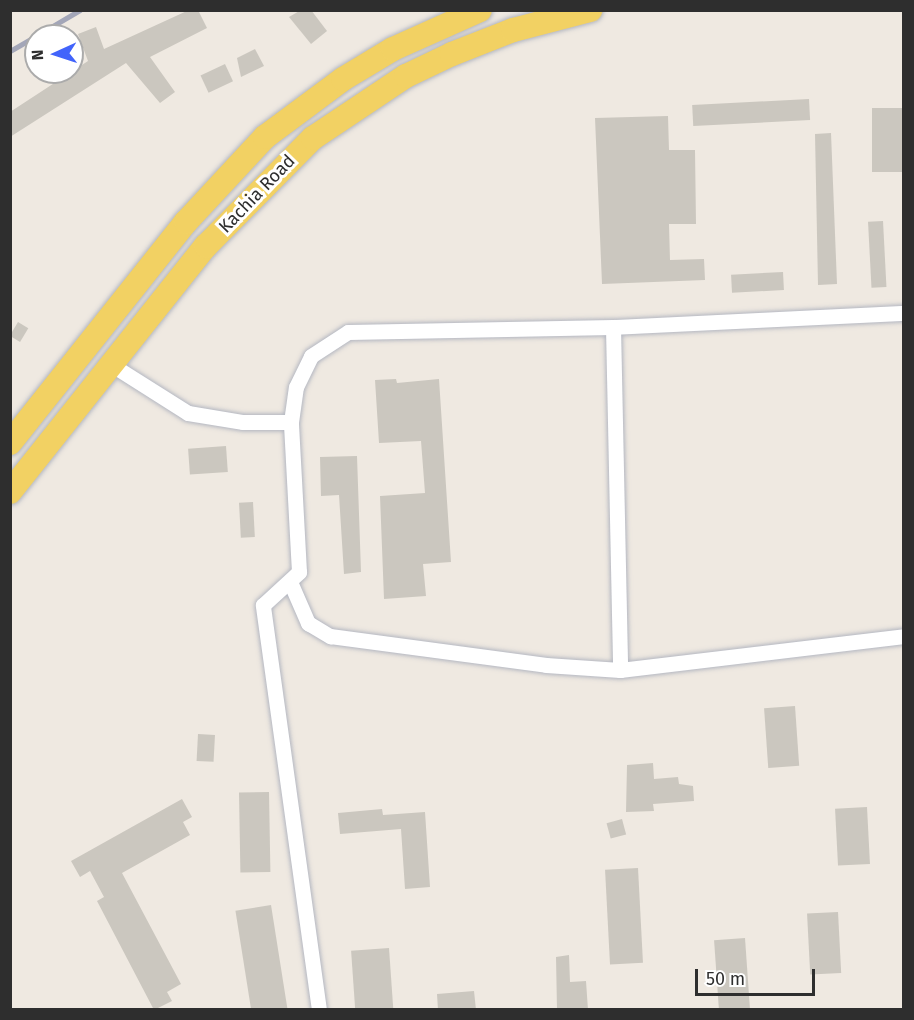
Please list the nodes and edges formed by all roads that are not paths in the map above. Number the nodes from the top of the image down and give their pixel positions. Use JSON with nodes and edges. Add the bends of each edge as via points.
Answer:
{"nodes":[{"id":1,"x":480,"y":10,"type":"edge"},
{"id":2,"x":590,"y":10,"type":"edge"},
{"id":3,"x":903,"y":313,"type":"edge"},
{"id":4,"x":613,"y":327,"type":"junction"},
{"id":5,"x":112,"y":365,"type":"junction"},
{"id":6,"x":291,"y":422,"type":"junction"},
{"id":7,"x":10,"y":443,"type":"edge"},
{"id":8,"x":10,"y":492,"type":"edge"},
{"id":9,"x":291,"y":584,"type":"junction"},
{"id":10,"x":903,"y":636,"type":"edge"},
{"id":11,"x":620,"y":670,"type":"junction"},
{"id":12,"x":319,"y":1010,"type":"edge"}],
"edges":[{"from":1,"to":7,"type":"main road","name":"Kachia Road","via":[[393,49],[343,79],[266,137],[186,222]]},
{"from":2,"to":5,"type":"main road","name":"Kachia Road","via":[[513,30],[452,54],[406,76],[313,138],[213,239]]},
{"from":3,"to":4,"type":"street"},
{"from":4,"to":6,"type":"street","via":[[348,332],[311,356],[296,387]]},
{"from":4,"to":11,"type":"street"},
{"from":5,"to":6,"type":"street","via":[[188,413],[243,422]]},
{"from":5,"to":8,"type":"main road","name":"Kachia Road"},
{"from":6,"to":9,"type":"street","via":[[301,556],[299,572]]},
{"from":9,"to":11,"type":"street","via":[[308,623],[330,636],[546,665]]},
{"from":9,"to":12,"type":"street","via":[[263,605],[264,628]]},
{"from":10,"to":11,"type":"street"}]}
